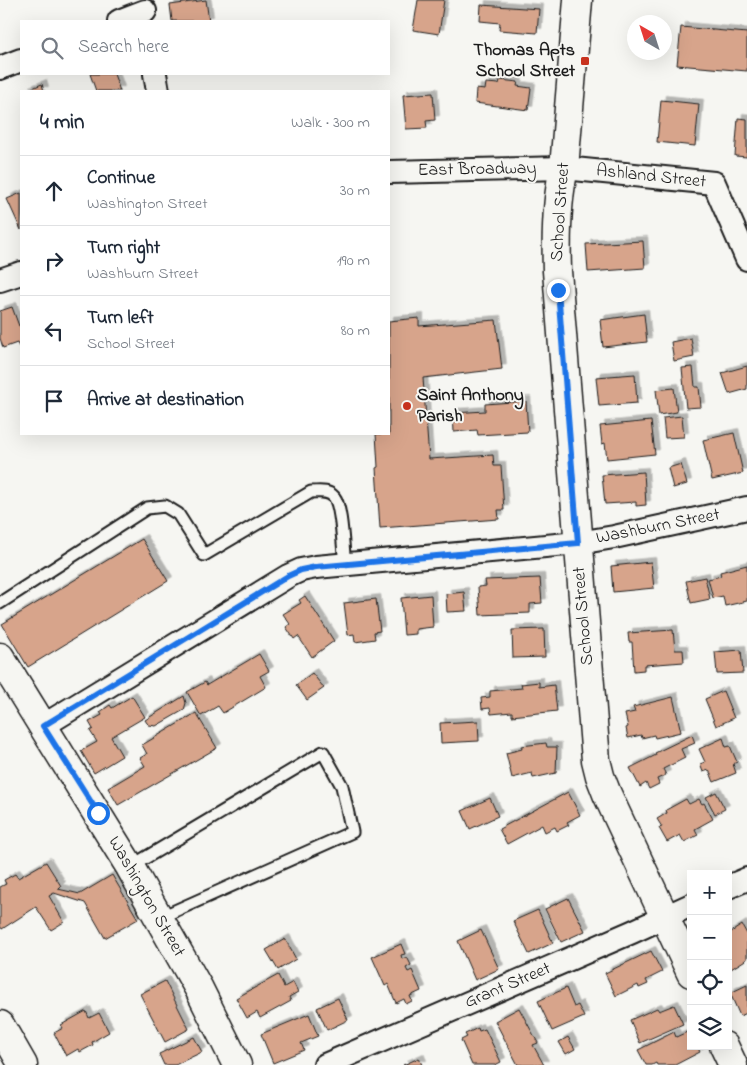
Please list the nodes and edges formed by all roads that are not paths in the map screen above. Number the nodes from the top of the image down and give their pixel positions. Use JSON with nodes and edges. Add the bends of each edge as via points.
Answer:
{"nodes":[{"id":1,"x":578,"y":0,"type":"edge"},
{"id":2,"x":145,"y":11,"type":"edge"},
{"id":3,"x":122,"y":20,"type":"edge"},
{"id":4,"x":20,"y":60,"type":"edge"},
{"id":5,"x":0,"y":68,"type":"edge"},
{"id":6,"x":155,"y":75,"type":"edge"},
{"id":7,"x":158,"y":90,"type":"edge"},
{"id":8,"x":564,"y":168,"type":"junction"},
{"id":9,"x":390,"y":172,"type":"edge"},
{"id":10,"x":747,"y":259,"type":"edge"},
{"id":11,"x":20,"y":272,"type":"edge"},
{"id":12,"x":0,"y":280,"type":"edge"},
{"id":13,"x":747,"y":508,"type":"edge"},
{"id":14,"x":578,"y":543,"type":"junction"},
{"id":15,"x":345,"y":564,"type":"junction"},
{"id":16,"x":0,"y":603,"type":"edge"},
{"id":17,"x":0,"y":656,"type":"edge"},
{"id":18,"x":43,"y":726,"type":"junction"},
{"id":19,"x":130,"y":866,"type":"junction"},
{"id":20,"x":747,"y":878,"type":"edge"},
{"id":21,"x":732,"y":886,"type":"edge"},
{"id":22,"x":687,"y":907,"type":"edge"},
{"id":23,"x":159,"y":918,"type":"junction"},
{"id":24,"x":665,"y":918,"type":"junction"},
{"id":25,"x":687,"y":965,"type":"edge"},
{"id":26,"x":0,"y":1025,"type":"edge"},
{"id":27,"x":726,"y":1050,"type":"edge"},
{"id":28,"x":23,"y":1065,"type":"edge"},
{"id":29,"x":237,"y":1065,"type":"edge"},
{"id":30,"x":325,"y":1065,"type":"edge"},
{"id":31,"x":733,"y":1065,"type":"edge"}],
"edges":[{"from":1,"to":8,"type":"street","name":"School Street"},
{"from":2,"to":3,"type":"street"},
{"from":4,"to":5,"type":"street"},
{"from":6,"to":7,"type":"street"},
{"from":8,"to":9,"type":"street","name":"East Broadway"},
{"from":8,"to":10,"type":"street","name":"Ashland Street","via":[[714,183]]},
{"from":8,"to":14,"type":"street","name":"School Street","via":[[559,203],[557,271]]},
{"from":11,"to":12,"type":"street"},
{"from":13,"to":14,"type":"street","name":"Washburn Street"},
{"from":14,"to":15,"type":"street","name":"Washburn Street"},
{"from":14,"to":24,"type":"street","name":"School Street","via":[[596,760],[607,794]]},
{"from":15,"to":16,"type":"lane","via":[[338,508],[334,497],[325,492],[311,492],[204,555],[178,514],[165,506],[147,508]]},
{"from":15,"to":18,"type":"street","name":"Washburn Street","via":[[294,573]]},
{"from":17,"to":18,"type":"street","name":"Washington Street"},
{"from":18,"to":19,"type":"street","name":"Washington Street"},
{"from":19,"to":23,"type":"street","name":"Washington Street"},
{"from":19,"to":23,"type":"lane","via":[[323,752],[342,786],[352,832]]},
{"from":20,"to":21,"type":"street"},
{"from":22,"to":24,"type":"street","name":"Grant Street"},
{"from":23,"to":29,"type":"street","name":"Washington Street"},
{"from":24,"to":25,"type":"street","name":"School Street"},
{"from":24,"to":30,"type":"street","name":"Grant Street"},
{"from":26,"to":28,"type":"street"},
{"from":27,"to":31,"type":"street"}]}
